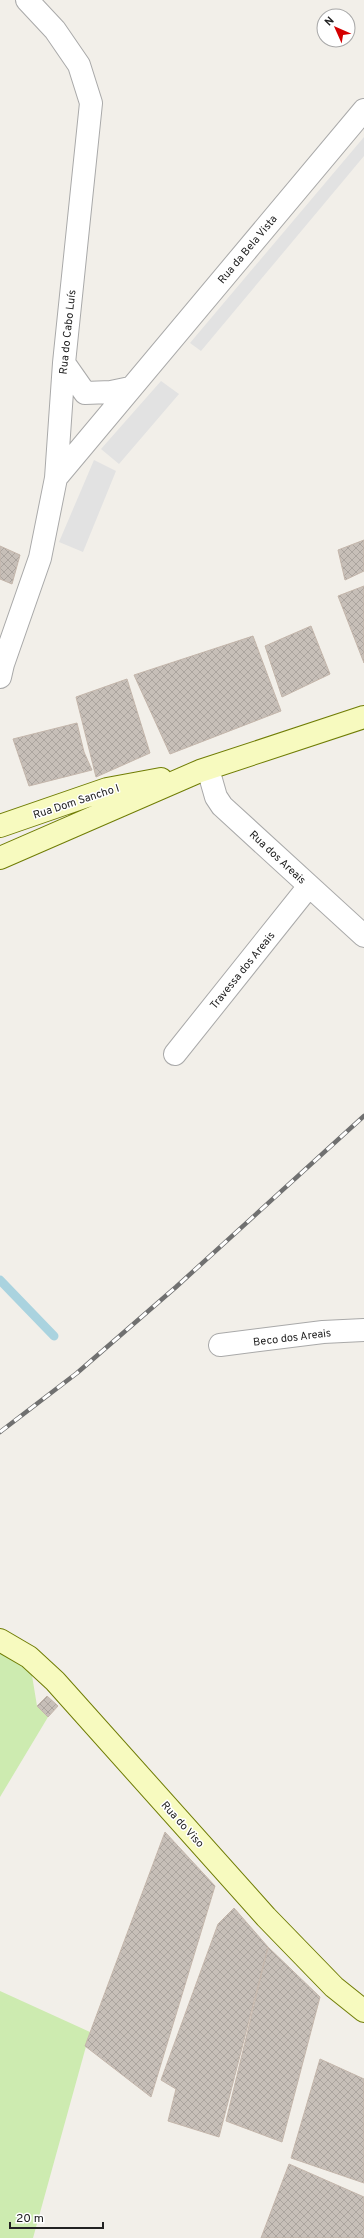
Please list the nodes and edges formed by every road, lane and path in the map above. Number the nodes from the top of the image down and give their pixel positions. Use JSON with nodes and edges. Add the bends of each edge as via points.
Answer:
{"nodes":[{"id":1,"x":27,"y":0,"type":"edge"},
{"id":2,"x":364,"y":110,"type":"edge"},
{"id":3,"x":64,"y":363,"type":"junction"},
{"id":4,"x":130,"y":388,"type":"junction"},
{"id":5,"x":56,"y":478,"type":"junction"},
{"id":6,"x":0,"y":677,"type":"edge"},
{"id":7,"x":364,"y":717,"type":"edge"},
{"id":8,"x":204,"y":770,"type":"junction"},
{"id":9,"x":2,"y":824,"type":"edge"},
{"id":10,"x":4,"y":854,"type":"edge"},
{"id":11,"x":310,"y":886,"type":"junction"},
{"id":12,"x":364,"y":936,"type":"edge"},
{"id":13,"x":175,"y":1054,"type":"dead end"},
{"id":14,"x":364,"y":1330,"type":"edge"},
{"id":15,"x":220,"y":1345,"type":"dead end"},
{"id":16,"x":0,"y":1640,"type":"edge"},
{"id":17,"x":364,"y":2011,"type":"edge"}],
"edges":[{"from":1,"to":3,"type":"street","name":"Rua do Cabo Luís","via":[[55,30],[79,65],[91,103]]},
{"from":2,"to":4,"type":"street","name":"Rua da Bela Vista"},
{"from":3,"to":4,"type":"street","via":[[85,393]]},
{"from":3,"to":5,"type":"street","name":"Rua do Cabo Luís"},
{"from":4,"to":5,"type":"street","name":"Rua da Bela Vista"},
{"from":5,"to":6,"type":"street","name":"Rua do Cabo Luís","via":[[40,558]]},
{"from":7,"to":8,"type":"main road","name":"Rua Dom Sancho I"},
{"from":8,"to":9,"type":"main road","name":"Rua Dom Sancho I","via":[[107,789]]},
{"from":8,"to":10,"type":"main road","name":"Rua Dom Sancho I"},
{"from":8,"to":11,"type":"street","name":"Rua dos Areais","via":[[222,806]]},
{"from":11,"to":12,"type":"street","name":"Rua dos Areais"},
{"from":11,"to":13,"type":"street","name":"Travessa dos Areais"},
{"from":14,"to":15,"type":"street","name":"Beco dos Areais","via":[[323,1332]]},
{"from":16,"to":17,"type":"main road","name":"Rua do Viso","via":[[29,1657],[55,1680],[266,1917],[334,1987]]}]}
